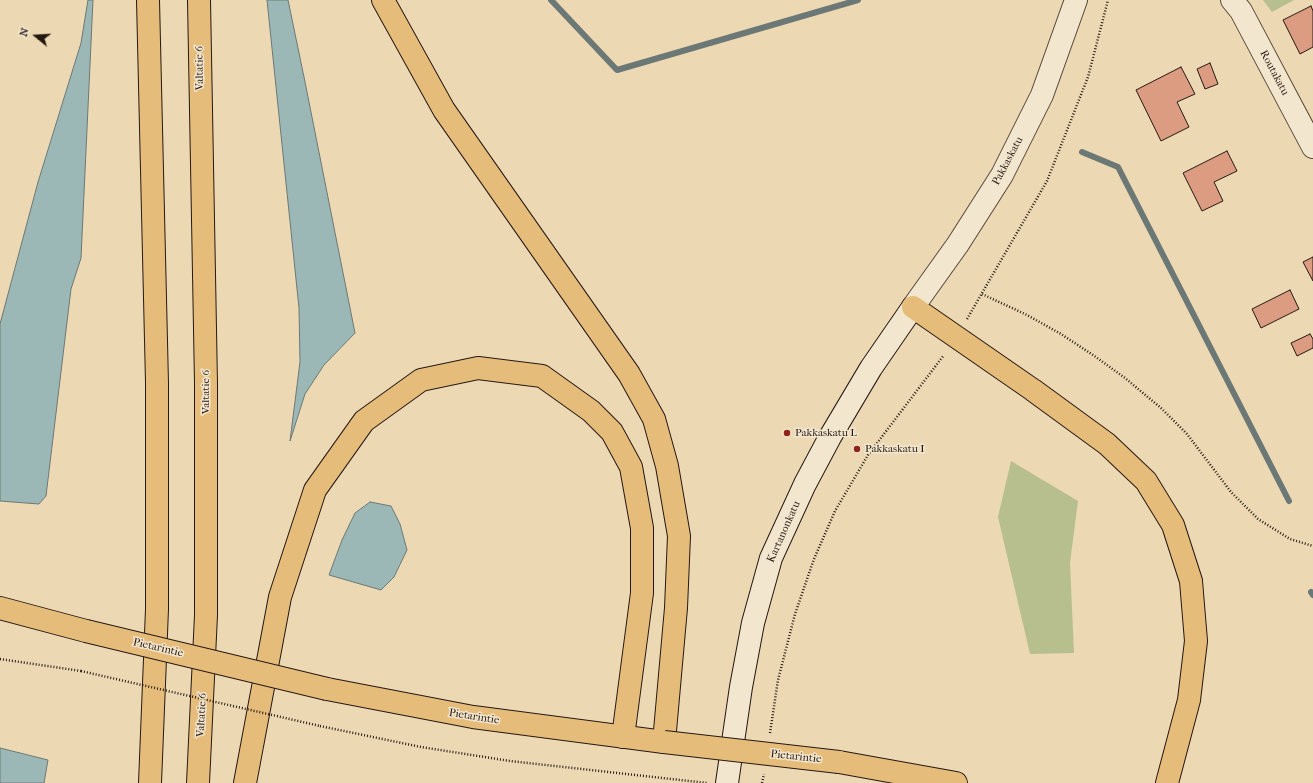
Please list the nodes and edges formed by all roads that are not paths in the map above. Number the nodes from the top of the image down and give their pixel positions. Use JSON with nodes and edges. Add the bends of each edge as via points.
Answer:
{"nodes":[{"id":1,"x":148,"y":0,"type":"edge"},
{"id":2,"x":199,"y":0,"type":"edge"},
{"id":3,"x":383,"y":0,"type":"edge"},
{"id":4,"x":1076,"y":0,"type":"edge"},
{"id":5,"x":1232,"y":0,"type":"edge"},
{"id":6,"x":1313,"y":147,"type":"edge"},
{"id":7,"x":913,"y":307,"type":"junction"},
{"id":8,"x":0,"y":608,"type":"edge"},
{"id":9,"x":623,"y":737,"type":"junction"},
{"id":10,"x":664,"y":742,"type":"junction"},
{"id":11,"x":150,"y":783,"type":"edge"},
{"id":12,"x":198,"y":783,"type":"edge"},
{"id":13,"x":245,"y":783,"type":"edge"},
{"id":14,"x":727,"y":783,"type":"edge"},
{"id":15,"x":956,"y":783,"type":"edge"},
{"id":16,"x":1167,"y":783,"type":"edge"}],
"edges":[{"from":1,"to":11,"type":"main road","via":[[157,383],[157,609]]},
{"from":2,"to":12,"type":"main road","name":"Valtatie 6","via":[[206,392],[206,615]]},
{"from":3,"to":10,"type":"main road","via":[[444,110],[629,374],[654,419],[667,466],[679,536],[676,608]]},
{"from":4,"to":7,"type":"street","name":"Pakkaskatu","via":[[1042,95],[1002,175],[958,244]]},
{"from":5,"to":6,"type":"street","name":"Routakatu","via":[[1241,11]]},
{"from":7,"to":14,"type":"street","name":"Kartanonkatu","via":[[871,368],[830,437],[771,558],[753,623]]},
{"from":7,"to":16,"type":"main road","via":[[1034,390],[1107,444],[1146,481],[1173,525],[1191,581],[1196,640],[1189,700]]},
{"from":8,"to":9,"type":"main road","name":"Pietarintie","bridge":true,"via":[[327,689],[473,717]]},
{"from":9,"to":10,"type":"main road","name":"Pietarintie"},
{"from":9,"to":13,"type":"main road","via":[[642,593],[642,528],[631,467],[612,432],[591,411],[542,376],[478,368],[422,380],[364,421],[316,490],[280,597]]},
{"from":10,"to":15,"type":"main road","name":"Pietarintie","bridge":true,"via":[[839,762]]}]}
